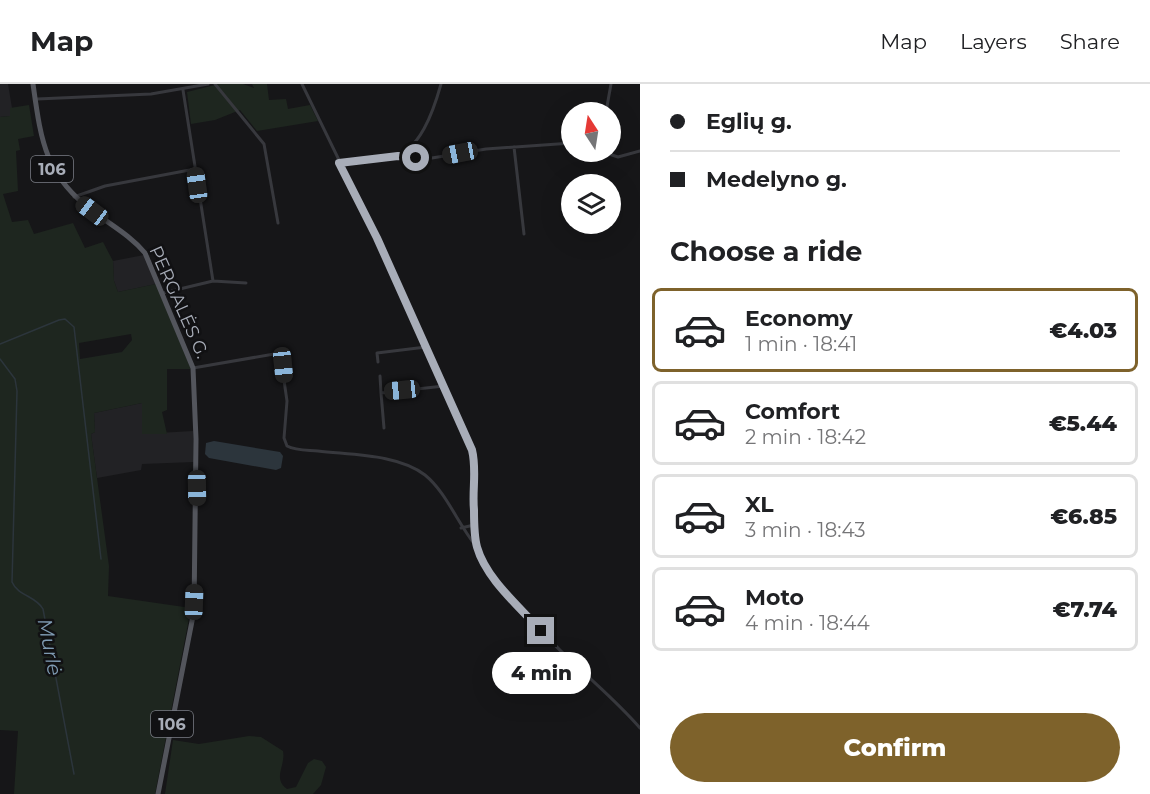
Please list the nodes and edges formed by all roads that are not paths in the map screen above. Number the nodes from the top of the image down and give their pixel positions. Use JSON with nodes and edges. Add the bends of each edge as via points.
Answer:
{"nodes":[{"id":1,"x":33,"y":84,"type":"edge"},
{"id":2,"x":208,"y":84,"type":"edge"},
{"id":3,"x":215,"y":84,"type":"edge"},
{"id":4,"x":302,"y":84,"type":"edge"},
{"id":5,"x":441,"y":84,"type":"edge"},
{"id":6,"x":611,"y":84,"type":"edge"},
{"id":7,"x":183,"y":90,"type":"junction"},
{"id":8,"x":35,"y":99,"type":"junction"},
{"id":9,"x":608,"y":102,"type":"edge"},
{"id":10,"x":561,"y":144,"type":"edge"},
{"id":11,"x":514,"y":147,"type":"junction"},
{"id":12,"x":640,"y":151,"type":"edge"},
{"id":13,"x":398,"y":156,"type":"junction"},
{"id":14,"x":621,"y":156,"type":"edge"},
{"id":15,"x":339,"y":163,"type":"junction"},
{"id":16,"x":195,"y":169,"type":"junction"},
{"id":17,"x":74,"y":197,"type":"junction"},
{"id":18,"x":278,"y":223,"type":"dead end"},
{"id":19,"x":524,"y":234,"type":"dead end"},
{"id":20,"x":213,"y":281,"type":"junction"},
{"id":21,"x":246,"y":283,"type":"dead end"},
{"id":22,"x":162,"y":294,"type":"junction"},
{"id":23,"x":426,"y":347,"type":"junction"},
{"id":24,"x":378,"y":362,"type":"dead end"},
{"id":25,"x":193,"y":368,"type":"junction"},
{"id":26,"x":380,"y":376,"type":"dead end"},
{"id":27,"x":444,"y":386,"type":"junction"},
{"id":28,"x":381,"y":393,"type":"junction"},
{"id":29,"x":384,"y":428,"type":"dead end"},
{"id":30,"x":474,"y":525,"type":"junction"},
{"id":31,"x":461,"y":528,"type":"junction"},
{"id":32,"x":477,"y":547,"type":"junction"},
{"id":33,"x":640,"y":728,"type":"edge"},
{"id":34,"x":158,"y":794,"type":"edge"}],
"edges":[{"from":1,"to":8,"type":"main road","name":"PERGALĖS G.","number":"106"},
{"from":2,"to":7,"type":"street"},
{"from":3,"to":18,"type":"street","via":[[264,144]]},
{"from":4,"to":15,"type":"street"},
{"from":5,"to":13,"type":"street","via":[[413,145]]},
{"from":6,"to":9,"type":"street"},
{"from":7,"to":8,"type":"street","via":[[135,96]]},
{"from":7,"to":16,"type":"street"},
{"from":8,"to":17,"type":"main road","name":"PERGALĖS G.","number":"106","via":[[48,159],[57,178]]},
{"from":10,"to":11,"type":"street"},
{"from":11,"to":13,"type":"street","via":[[432,158]]},
{"from":11,"to":19,"type":"street"},
{"from":12,"to":14,"type":"street"},
{"from":13,"to":15,"type":"street"},
{"from":15,"to":23,"type":"street"},
{"from":16,"to":17,"type":"street","via":[[105,186]]},
{"from":16,"to":20,"type":"street"},
{"from":17,"to":22,"type":"main road","name":"PERGALĖS G.","number":"106","via":[[141,249]]},
{"from":20,"to":21,"type":"street"},
{"from":20,"to":22,"type":"street"},
{"from":22,"to":25,"type":"main road","name":"PERGALĖS G.","number":"106"},
{"from":23,"to":24,"type":"street","via":[[377,353]]},
{"from":23,"to":27,"type":"street"},
{"from":25,"to":31,"type":"street","via":[[280,353],[287,401],[287,446],[413,468],[437,488]]},
{"from":25,"to":34,"type":"main road","name":"PERGALĖS G.","number":"106","via":[[194,611]]},
{"from":26,"to":28,"type":"street"},
{"from":27,"to":28,"type":"street"},
{"from":27,"to":30,"type":"street","via":[[475,461]]},
{"from":28,"to":29,"type":"street"},
{"from":30,"to":31,"type":"street"},
{"from":30,"to":32,"type":"street"},
{"from":31,"to":32,"type":"street"},
{"from":32,"to":33,"type":"street","via":[[491,577]]}]}
